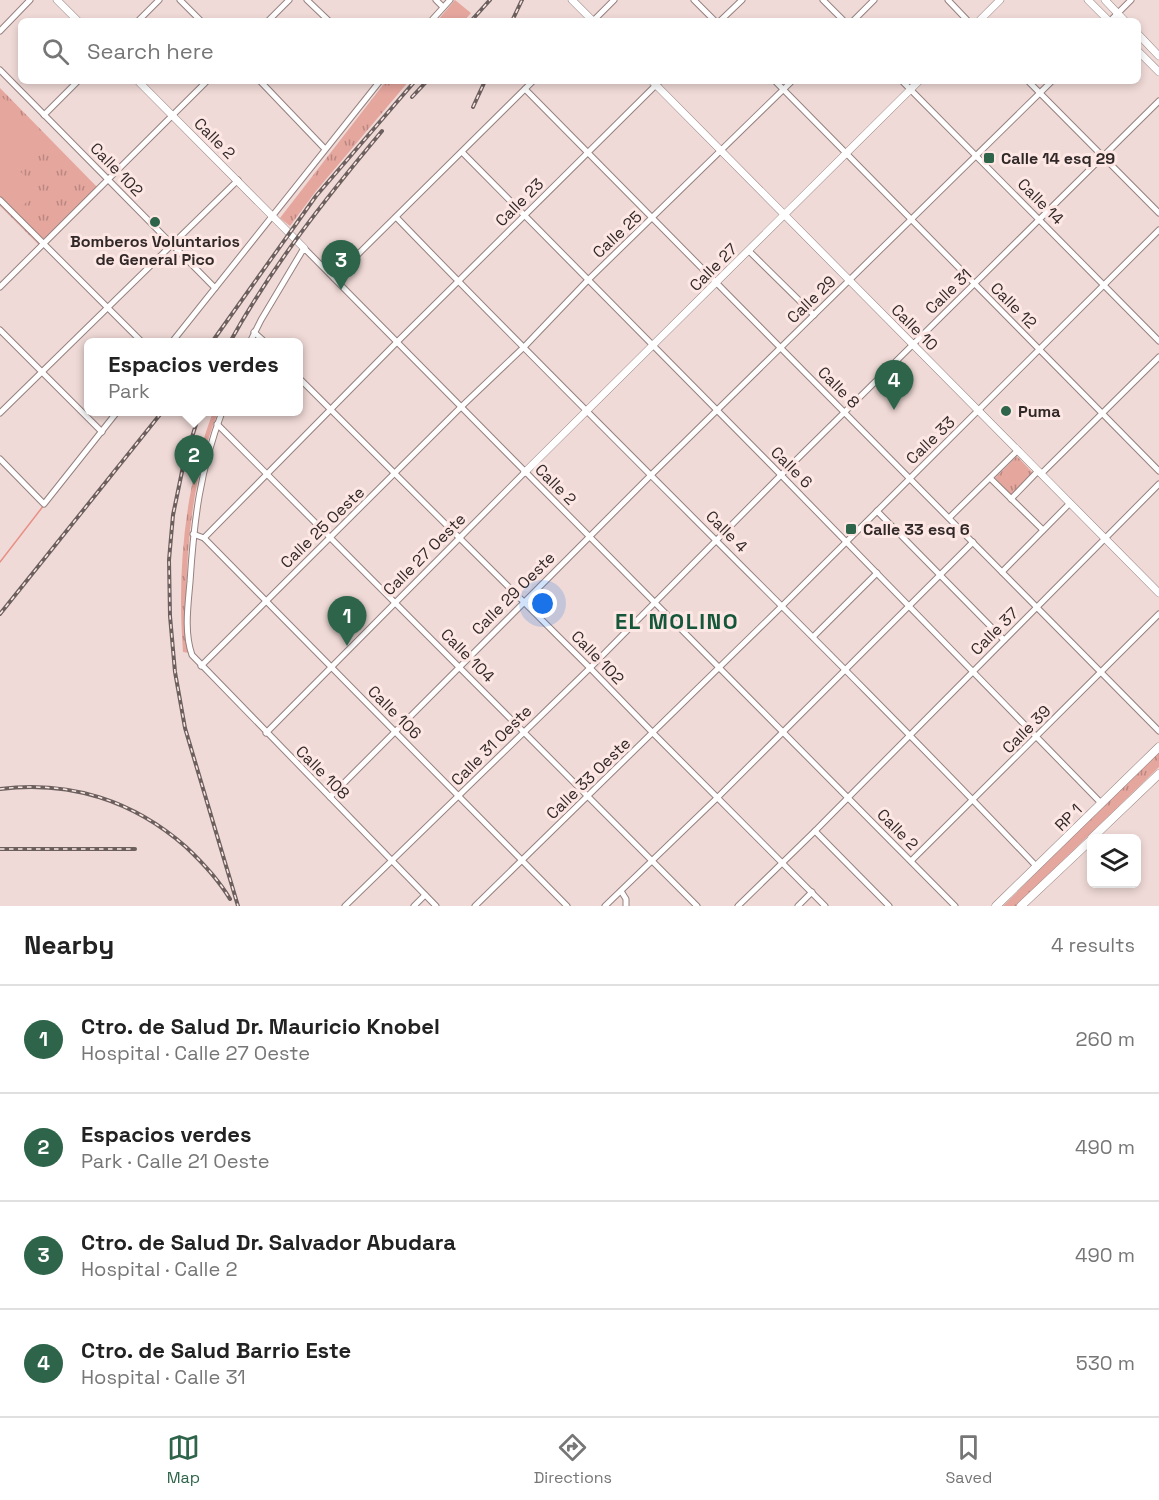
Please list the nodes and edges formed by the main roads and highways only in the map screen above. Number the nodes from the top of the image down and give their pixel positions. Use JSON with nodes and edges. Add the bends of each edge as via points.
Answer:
{"nodes":[{"id":1,"x":1159,"y":747,"type":"edge"},
{"id":2,"x":1159,"y":774,"type":"edge"},
{"id":3,"x":1097,"y":834,"type":"edge"},
{"id":4,"x":1087,"y":844,"type":"edge"},
{"id":5,"x":996,"y":906,"type":"edge"},
{"id":6,"x":1022,"y":906,"type":"edge"}],
"edges":[{"from":1,"to":5,"type":"main road","name":"RP 1"},
{"from":2,"to":3,"type":"main road","name":"RP 1"},
{"from":4,"to":6,"type":"main road","name":"RP 1"}]}
